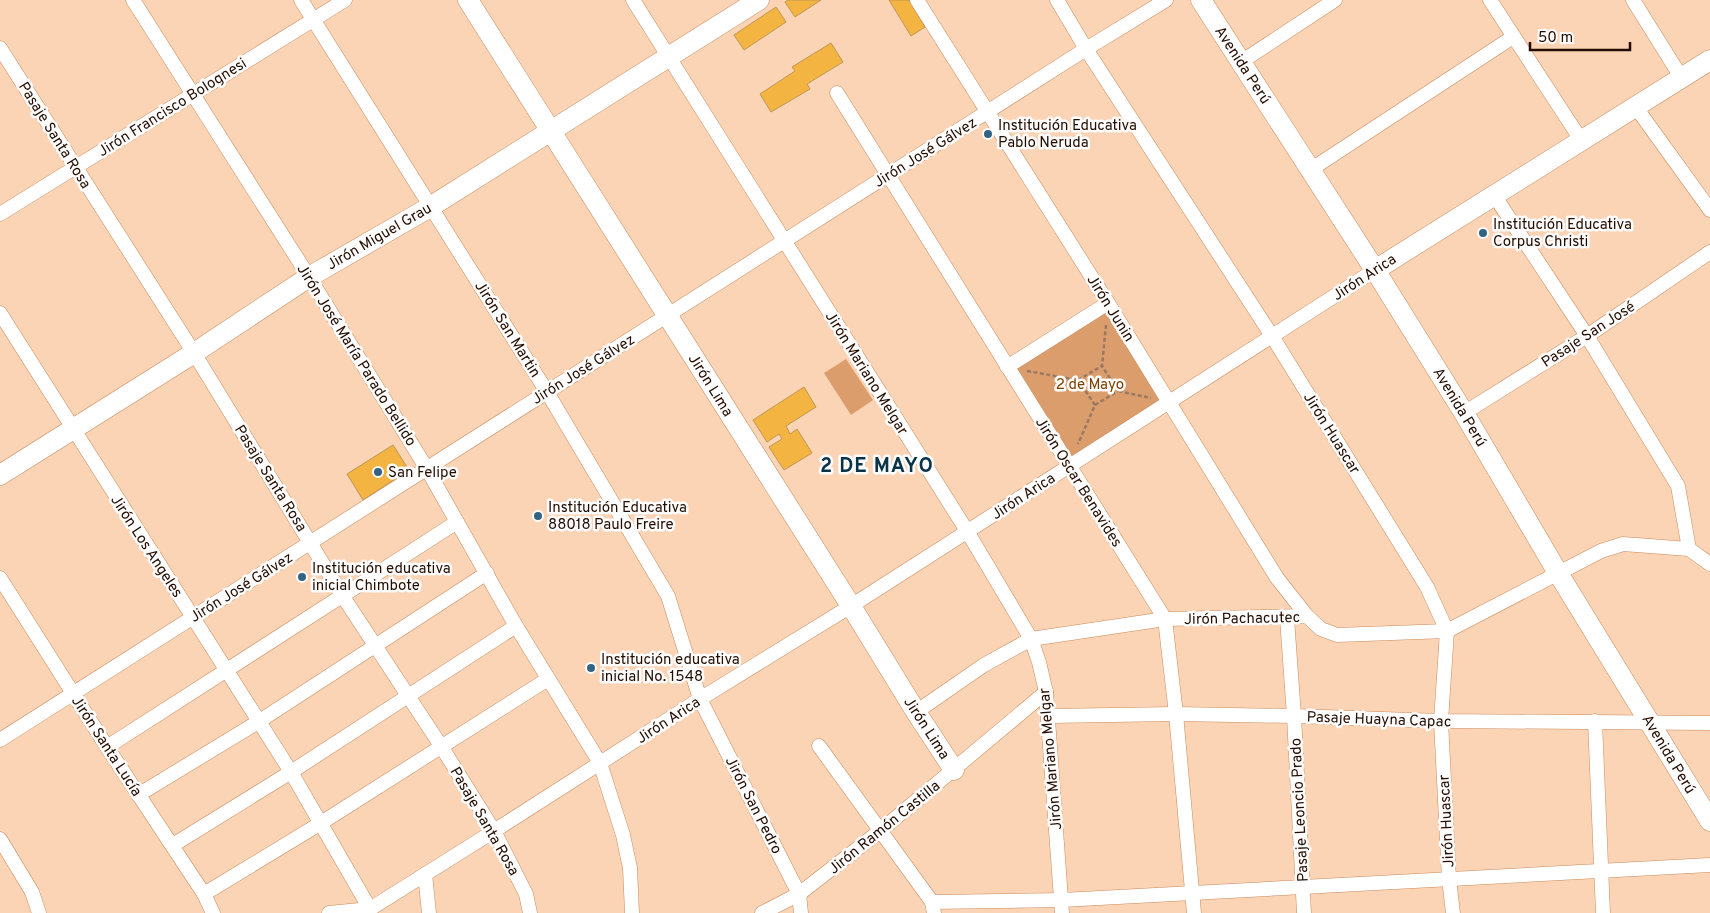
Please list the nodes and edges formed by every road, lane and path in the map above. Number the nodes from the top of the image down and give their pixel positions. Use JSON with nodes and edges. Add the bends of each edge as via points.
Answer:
{"nodes":[{"id":1,"x":133,"y":0,"type":"edge"},
{"id":2,"x":301,"y":0,"type":"edge"},
{"id":3,"x":345,"y":0,"type":"edge"},
{"id":4,"x":468,"y":0,"type":"edge"},
{"id":5,"x":633,"y":0,"type":"edge"},
{"id":6,"x":759,"y":0,"type":"edge"},
{"id":7,"x":917,"y":0,"type":"edge"},
{"id":8,"x":1057,"y":0,"type":"edge"},
{"id":9,"x":1166,"y":0,"type":"edge"},
{"id":10,"x":1201,"y":0,"type":"edge"},
{"id":11,"x":1335,"y":0,"type":"edge"},
{"id":12,"x":1490,"y":0,"type":"edge"},
{"id":13,"x":1633,"y":0,"type":"edge"},
{"id":14,"x":314,"y":20,"type":"junction"},
{"id":15,"x":1513,"y":36,"type":"junction"},
{"id":16,"x":0,"y":48,"type":"edge"},
{"id":17,"x":1086,"y":48,"type":"junction"},
{"id":18,"x":668,"y":58,"type":"junction"},
{"id":19,"x":1710,"y":60,"type":"edge"},
{"id":20,"x":1241,"y":62,"type":"junction"},
{"id":21,"x":1682,"y":77,"type":"junction"},
{"id":22,"x":837,"y":93,"type":"dead end"},
{"id":23,"x":193,"y":94,"type":"junction"},
{"id":24,"x":1635,"y":106,"type":"junction"},
{"id":25,"x":987,"y":112,"type":"junction"},
{"id":26,"x":551,"y":132,"type":"junction"},
{"id":27,"x":1581,"y":140,"type":"junction"},
{"id":28,"x":75,"y":168,"type":"junction"},
{"id":29,"x":1310,"y":170,"type":"junction"},
{"id":30,"x":888,"y":175,"type":"junction"},
{"id":31,"x":1494,"y":195,"type":"junction"},
{"id":32,"x":430,"y":207,"type":"junction"},
{"id":33,"x":1710,"y":210,"type":"edge"},
{"id":34,"x":0,"y":214,"type":"edge"},
{"id":35,"x":784,"y":242,"type":"junction"},
{"id":36,"x":1710,"y":252,"type":"edge"},
{"id":37,"x":1375,"y":270,"type":"junction"},
{"id":38,"x":309,"y":277,"type":"junction"},
{"id":39,"x":1108,"y":303,"type":"junction"},
{"id":40,"x":0,"y":313,"type":"edge"},
{"id":41,"x":667,"y":316,"type":"junction"},
{"id":42,"x":1272,"y":336,"type":"junction"},
{"id":43,"x":1587,"y":336,"type":"junction"},
{"id":44,"x":194,"y":353,"type":"junction"},
{"id":45,"x":1102,"y":366,"type":"junction"},
{"id":46,"x":1007,"y":367,"type":"junction"},
{"id":47,"x":1078,"y":380,"type":"junction"},
{"id":48,"x":1118,"y":391,"type":"junction"},
{"id":49,"x":547,"y":392,"type":"junction"},
{"id":50,"x":1170,"y":402,"type":"junction"},
{"id":51,"x":1095,"y":405,"type":"junction"},
{"id":52,"x":1464,"y":413,"type":"junction"},
{"id":53,"x":73,"y":430,"type":"junction"},
{"id":54,"x":1069,"y":466,"type":"junction"},
{"id":55,"x":426,"y":469,"type":"junction"},
{"id":56,"x":0,"y":475,"type":"edge"},
{"id":57,"x":457,"y":522,"type":"junction"},
{"id":58,"x":967,"y":531,"type":"junction"},
{"id":59,"x":311,"y":542,"type":"junction"},
{"id":60,"x":1689,"y":549,"type":"junction"},
{"id":61,"x":1710,"y":564,"type":"edge"},
{"id":62,"x":487,"y":573,"type":"junction"},
{"id":63,"x":1558,"y":573,"type":"junction"},
{"id":64,"x":0,"y":578,"type":"edge"},
{"id":65,"x":342,"y":595,"type":"junction"},
{"id":66,"x":851,"y":606,"type":"junction"},
{"id":67,"x":1306,"y":616,"type":"junction"},
{"id":68,"x":193,"y":617,"type":"junction"},
{"id":69,"x":1287,"y":618,"type":"junction"},
{"id":70,"x":1165,"y":619,"type":"junction"},
{"id":71,"x":516,"y":626,"type":"junction"},
{"id":72,"x":1447,"y":631,"type":"junction"},
{"id":73,"x":1031,"y":639,"type":"junction"},
{"id":74,"x":376,"y":645,"type":"junction"},
{"id":75,"x":225,"y":670,"type":"junction"},
{"id":76,"x":548,"y":679,"type":"junction"},
{"id":77,"x":1046,"y":692,"type":"junction"},
{"id":78,"x":73,"y":693,"type":"junction"},
{"id":79,"x":408,"y":696,"type":"junction"},
{"id":80,"x":700,"y":699,"type":"junction"},
{"id":81,"x":916,"y":712,"type":"junction"},
{"id":82,"x":1176,"y":714,"type":"junction"},
{"id":83,"x":1049,"y":716,"type":"junction"},
{"id":84,"x":1294,"y":716,"type":"junction"},
{"id":85,"x":1441,"y":721,"type":"junction"},
{"id":86,"x":1595,"y":721,"type":"junction"},
{"id":87,"x":258,"y":722,"type":"junction"},
{"id":88,"x":1651,"y":723,"type":"junction"},
{"id":89,"x":1710,"y":723,"type":"edge"},
{"id":90,"x":0,"y":740,"type":"edge"},
{"id":91,"x":441,"y":746,"type":"junction"},
{"id":92,"x":819,"y":746,"type":"dead end"},
{"id":93,"x":107,"y":747,"type":"junction"},
{"id":94,"x":600,"y":763,"type":"junction"},
{"id":95,"x":954,"y":770,"type":"junction"},
{"id":96,"x":290,"y":772,"type":"junction"},
{"id":97,"x":138,"y":794,"type":"junction"},
{"id":98,"x":1710,"y":820,"type":"edge"},
{"id":99,"x":321,"y":823,"type":"junction"},
{"id":100,"x":494,"y":831,"type":"junction"},
{"id":101,"x":880,"y":831,"type":"junction"},
{"id":102,"x":0,"y":839,"type":"edge"},
{"id":103,"x":172,"y":845,"type":"junction"},
{"id":104,"x":1710,"y":865,"type":"edge"},
{"id":105,"x":1601,"y":871,"type":"junction"},
{"id":106,"x":425,"y":874,"type":"junction"},
{"id":107,"x":1449,"y":879,"type":"junction"},
{"id":108,"x":1303,"y":887,"type":"junction"},
{"id":109,"x":1193,"y":893,"type":"junction"},
{"id":110,"x":204,"y":894,"type":"junction"},
{"id":111,"x":799,"y":894,"type":"junction"},
{"id":112,"x":1062,"y":907,"type":"edge"},
{"id":113,"x":933,"y":908,"type":"edge"},
{"id":114,"x":370,"y":909,"type":"junction"},
{"id":115,"x":39,"y":913,"type":"edge"},
{"id":116,"x":213,"y":913,"type":"edge"},
{"id":117,"x":329,"y":913,"type":"edge"},
{"id":118,"x":429,"y":913,"type":"edge"},
{"id":119,"x":530,"y":913,"type":"edge"},
{"id":120,"x":632,"y":913,"type":"edge"},
{"id":121,"x":762,"y":913,"type":"edge"},
{"id":122,"x":801,"y":913,"type":"edge"},
{"id":123,"x":1194,"y":913,"type":"edge"},
{"id":124,"x":1304,"y":913,"type":"edge"},
{"id":125,"x":1453,"y":913,"type":"edge"},
{"id":126,"x":1603,"y":913,"type":"edge"}],
"edges":[{"from":1,"to":23,"type":"street","name":"Jirón José María Parado Bellido"},
{"from":2,"to":14,"type":"street","name":"Jirón San Martin"},
{"from":3,"to":14,"type":"street","name":"Jirón Francisco Bolognesi"},
{"from":4,"to":26,"type":"street","name":"Jirón Lima"},
{"from":5,"to":18,"type":"street","name":"Jirón Mariano Melgar"},
{"from":6,"to":18,"type":"street","name":"Jirón Miguel Grau"},
{"from":7,"to":25,"type":"street","name":"Jirón Junin"},
{"from":8,"to":17,"type":"street","name":"Jirón Huascar"},
{"from":9,"to":17,"type":"street","name":"Jirón José Gálvez"},
{"from":10,"to":20,"type":"street","name":"Avenida Perú"},
{"from":11,"to":20,"type":"street"},
{"from":12,"to":15,"type":"street"},
{"from":13,"to":21,"type":"street"},
{"from":14,"to":23,"type":"street","name":"Jirón Francisco Bolognesi"},
{"from":14,"to":32,"type":"street","name":"Jirón San Martin"},
{"from":15,"to":27,"type":"street"},
{"from":15,"to":29,"type":"street"},
{"from":16,"to":28,"type":"street","name":"Pasaje Santa Rosa"},
{"from":17,"to":25,"type":"street","name":"Jirón José Gálvez"},
{"from":17,"to":42,"type":"street","name":"Jirón Huascar"},
{"from":18,"to":26,"type":"street","name":"Jirón Miguel Grau"},
{"from":18,"to":35,"type":"street","name":"Jirón Mariano Melgar"},
{"from":19,"to":21,"type":"street","name":"Jirón Arica"},
{"from":20,"to":29,"type":"street","name":"Avenida Perú"},
{"from":21,"to":24,"type":"street","name":"Jirón Arica"},
{"from":22,"to":30,"type":"street","name":"Jirón Oscar Benavides"},
{"from":23,"to":28,"type":"street","name":"Jirón Francisco Bolognesi"},
{"from":23,"to":38,"type":"street","name":"Jirón José María Parado Bellido"},
{"from":24,"to":27,"type":"street","name":"Jirón Arica"},
{"from":24,"to":33,"type":"street"},
{"from":25,"to":30,"type":"street","name":"Jirón José Gálvez"},
{"from":25,"to":39,"type":"street","name":"Jirón Junin"},
{"from":26,"to":32,"type":"street","name":"Jirón Miguel Grau"},
{"from":26,"to":41,"type":"street","name":"Jirón Lima"},
{"from":27,"to":31,"type":"street","name":"Jirón Arica"},
{"from":28,"to":34,"type":"street","name":"Jirón Francisco Bolognesi"},
{"from":28,"to":44,"type":"street","name":"Pasaje Santa Rosa"},
{"from":29,"to":37,"type":"street","name":"Avenida Perú"},
{"from":30,"to":35,"type":"street","name":"Jirón José Gálvez"},
{"from":30,"to":46,"type":"street","name":"Jirón Oscar Benavides"},
{"from":31,"to":37,"type":"street","name":"Jirón Arica"},
{"from":31,"to":43,"type":"street"},
{"from":32,"to":38,"type":"street","name":"Jirón Miguel Grau"},
{"from":32,"to":49,"type":"street","name":"Jirón San Martin"},
{"from":35,"to":41,"type":"street","name":"Jirón José Gálvez"},
{"from":35,"to":58,"type":"street","name":"Jirón Mariano Melgar"},
{"from":36,"to":43,"type":"street","name":"Pasaje San José"},
{"from":37,"to":42,"type":"street","name":"Jirón Arica"},
{"from":37,"to":52,"type":"street","name":"Avenida Perú"},
{"from":38,"to":44,"type":"street","name":"Jirón Miguel Grau"},
{"from":38,"to":55,"type":"street","name":"Jirón José María Parado Bellido"},
{"from":39,"to":45,"type":"path"},
{"from":39,"to":46,"type":"street"},
{"from":39,"to":50,"type":"street","name":"Jirón Junin"},
{"from":40,"to":53,"type":"street","name":"Jirón Los Angeles"},
{"from":41,"to":49,"type":"street","name":"Jirón José Gálvez"},
{"from":41,"to":66,"type":"street","name":"Jirón Lima"},
{"from":42,"to":50,"type":"street","name":"Jirón Arica"},
{"from":42,"to":72,"type":"street","name":"Jirón Huascar","via":[[1427,587]]},
{"from":43,"to":52,"type":"street","name":"Pasaje San José"},
{"from":43,"to":60,"type":"street","via":[[1678,486]]},
{"from":44,"to":53,"type":"street","name":"Jirón Miguel Grau"},
{"from":44,"to":59,"type":"street","name":"Pasaje Santa Rosa"},
{"from":45,"to":47,"type":"path"},
{"from":45,"to":48,"type":"path"},
{"from":46,"to":47,"type":"path"},
{"from":46,"to":54,"type":"street","name":"Jirón Oscar Benavides"},
{"from":47,"to":51,"type":"path"},
{"from":48,"to":50,"type":"path"},
{"from":48,"to":51,"type":"path"},
{"from":49,"to":55,"type":"street","name":"Jirón José Gálvez"},
{"from":49,"to":80,"type":"street","name":"Jirón San Martin","via":[[668,596]]},
{"from":50,"to":54,"type":"street","name":"Jirón Arica"},
{"from":50,"to":67,"type":"street","name":"Jirón Junin","via":[[1277,578]]},
{"from":51,"to":54,"type":"path"},
{"from":52,"to":63,"type":"street","name":"Avenida Perú"},
{"from":53,"to":56,"type":"street","name":"Jirón Miguel Grau"},
{"from":53,"to":68,"type":"street","name":"Jirón Los Angeles"},
{"from":54,"to":58,"type":"street","name":"Jirón Arica"},
{"from":54,"to":70,"type":"street","name":"Jirón Oscar Benavides"},
{"from":55,"to":57,"type":"street","name":"Jirón José María Parado Bellido"},
{"from":55,"to":59,"type":"street","name":"Jirón José Gálvez"},
{"from":57,"to":62,"type":"street","name":"Jirón José María Parado Bellido"},
{"from":57,"to":65,"type":"street"},
{"from":58,"to":66,"type":"street","name":"Jirón Arica"},
{"from":58,"to":73,"type":"street","name":"Jirón Mariano Melgar"},
{"from":59,"to":65,"type":"street","name":"Pasaje Santa Rosa"},
{"from":59,"to":68,"type":"street","name":"Jirón José Gálvez"},
{"from":60,"to":61,"type":"street"},
{"from":60,"to":63,"type":"street","name":"Jirón Pachacutec","via":[[1623,544],[1601,551]]},
{"from":62,"to":71,"type":"street","name":"Jirón José María Parado Bellido"},
{"from":62,"to":74,"type":"street"},
{"from":63,"to":72,"type":"street","name":"Jirón Pachacutec"},
{"from":63,"to":88,"type":"street","name":"Avenida Perú"},
{"from":64,"to":78,"type":"street","name":"Jirón Santa Lucía"},
{"from":65,"to":74,"type":"street","name":"Pasaje Santa Rosa"},
{"from":65,"to":75,"type":"street"},
{"from":66,"to":80,"type":"street","name":"Jirón Arica"},
{"from":66,"to":81,"type":"street","name":"Jirón Lima"},
{"from":67,"to":69,"type":"street","name":"Jirón Pachacutec"},
{"from":67,"to":72,"type":"street","name":"Jirón Pachacutec","via":[[1321,629],[1337,635]]},
{"from":68,"to":75,"type":"street","name":"Jirón Los Angeles"},
{"from":68,"to":78,"type":"street","name":"Jirón José Gálvez"},
{"from":69,"to":70,"type":"street","name":"Jirón Pachacutec"},
{"from":69,"to":84,"type":"street","name":"Pasaje Leoncio Prado"},
{"from":70,"to":73,"type":"street","name":"Jirón Pachacutec"},
{"from":70,"to":82,"type":"street","name":"Jirón Oscar Benavides"},
{"from":71,"to":76,"type":"street","name":"Jirón José María Parado Bellido"},
{"from":71,"to":79,"type":"street"},
{"from":72,"to":85,"type":"street","name":"Jirón Huascar"},
{"from":73,"to":77,"type":"street","name":"Jirón Mariano Melgar"},
{"from":73,"to":81,"type":"street","name":"Jirón Pachacutec"},
{"from":74,"to":79,"type":"street","name":"Pasaje Santa Rosa"},
{"from":74,"to":87,"type":"street"},
{"from":75,"to":87,"type":"street","name":"Jirón Los Angeles"},
{"from":75,"to":93,"type":"street"},
{"from":76,"to":91,"type":"street"},
{"from":76,"to":94,"type":"street","name":"Jirón José María Parado Bellido"},
{"from":77,"to":83,"type":"street","name":"Jirón Mariano Melgar"},
{"from":77,"to":95,"type":"street","name":"Jirón Ramón Castilla"},
{"from":78,"to":90,"type":"street","name":"Jirón José Gálvez"},
{"from":78,"to":93,"type":"street","name":"Jirón Santa Lucía"},
{"from":79,"to":91,"type":"street","name":"Pasaje Santa Rosa"},
{"from":79,"to":96,"type":"street"},
{"from":80,"to":94,"type":"street","name":"Jirón Arica"},
{"from":80,"to":111,"type":"street","name":"Jirón San Pedro"},
{"from":81,"to":95,"type":"street","name":"Jirón Lima"},
{"from":82,"to":83,"type":"street","name":"Pasaje Huayna Capac"},
{"from":82,"to":84,"type":"street","name":"Pasaje Huayna Capac"},
{"from":82,"to":109,"type":"street","name":"Jirón Oscar Benavides"},
{"from":83,"to":112,"type":"street","name":"Jirón Mariano Melgar"},
{"from":84,"to":85,"type":"street","name":"Pasaje Huayna Capac"},
{"from":84,"to":108,"type":"street","name":"Pasaje Leoncio Prado"},
{"from":85,"to":86,"type":"street","name":"Pasaje Huayna Capac"},
{"from":85,"to":107,"type":"street","name":"Jirón Huascar"},
{"from":86,"to":88,"type":"street","name":"Pasaje Huayna Capac"},
{"from":86,"to":105,"type":"street"},
{"from":87,"to":96,"type":"street","name":"Jirón Los Angeles"},
{"from":87,"to":97,"type":"street"},
{"from":88,"to":89,"type":"street","name":"Pasaje Huayna Capac"},
{"from":88,"to":98,"type":"street","name":"Avenida Perú"},
{"from":91,"to":99,"type":"street"},
{"from":91,"to":100,"type":"street","name":"Pasaje Santa Rosa"},
{"from":92,"to":101,"type":"street"},
{"from":93,"to":97,"type":"street","name":"Jirón Santa Lucía"},
{"from":94,"to":100,"type":"street","name":"Jirón Arica"},
{"from":94,"to":120,"type":"street","name":"Jirón José María Parado Bellido","via":[[623,835],[630,868]]},
{"from":95,"to":101,"type":"street","name":"Jirón Ramón Castilla"},
{"from":96,"to":99,"type":"street","name":"Jirón Los Angeles"},
{"from":96,"to":103,"type":"street"},
{"from":97,"to":103,"type":"street","name":"Jirón Santa Lucía"},
{"from":99,"to":110,"type":"street"},
{"from":99,"to":114,"type":"street","name":"Jirón Los Angeles"},
{"from":100,"to":106,"type":"street","name":"Jirón Arica"},
{"from":100,"to":119,"type":"street","name":"Pasaje Santa Rosa","via":[[526,894]]},
{"from":101,"to":111,"type":"street","name":"Jirón Ramón Castilla"},
{"from":101,"to":113,"type":"street"},
{"from":102,"to":115,"type":"street","via":[[32,892]]},
{"from":103,"to":110,"type":"street","name":"Jirón Santa Lucía"},
{"from":104,"to":105,"type":"street"},
{"from":105,"to":107,"type":"street"},
{"from":105,"to":126,"type":"street"},
{"from":106,"to":114,"type":"street","name":"Jirón Arica"},
{"from":106,"to":118,"type":"street"},
{"from":107,"to":108,"type":"street"},
{"from":107,"to":125,"type":"street","name":"Jirón Huascar"},
{"from":108,"to":109,"type":"street"},
{"from":108,"to":124,"type":"street","name":"Pasaje Leoncio Prado"},
{"from":109,"to":112,"type":"street"},
{"from":109,"to":123,"type":"street","name":"Jirón Oscar Benavides"},
{"from":110,"to":116,"type":"street","name":"Jirón Santa Lucía"},
{"from":111,"to":121,"type":"street","name":"Jirón Ramón Castilla"},
{"from":111,"to":122,"type":"street","name":"Jirón San Pedro"},
{"from":112,"to":113,"type":"street"},
{"from":114,"to":117,"type":"street","name":"Jirón Arica"}]}
